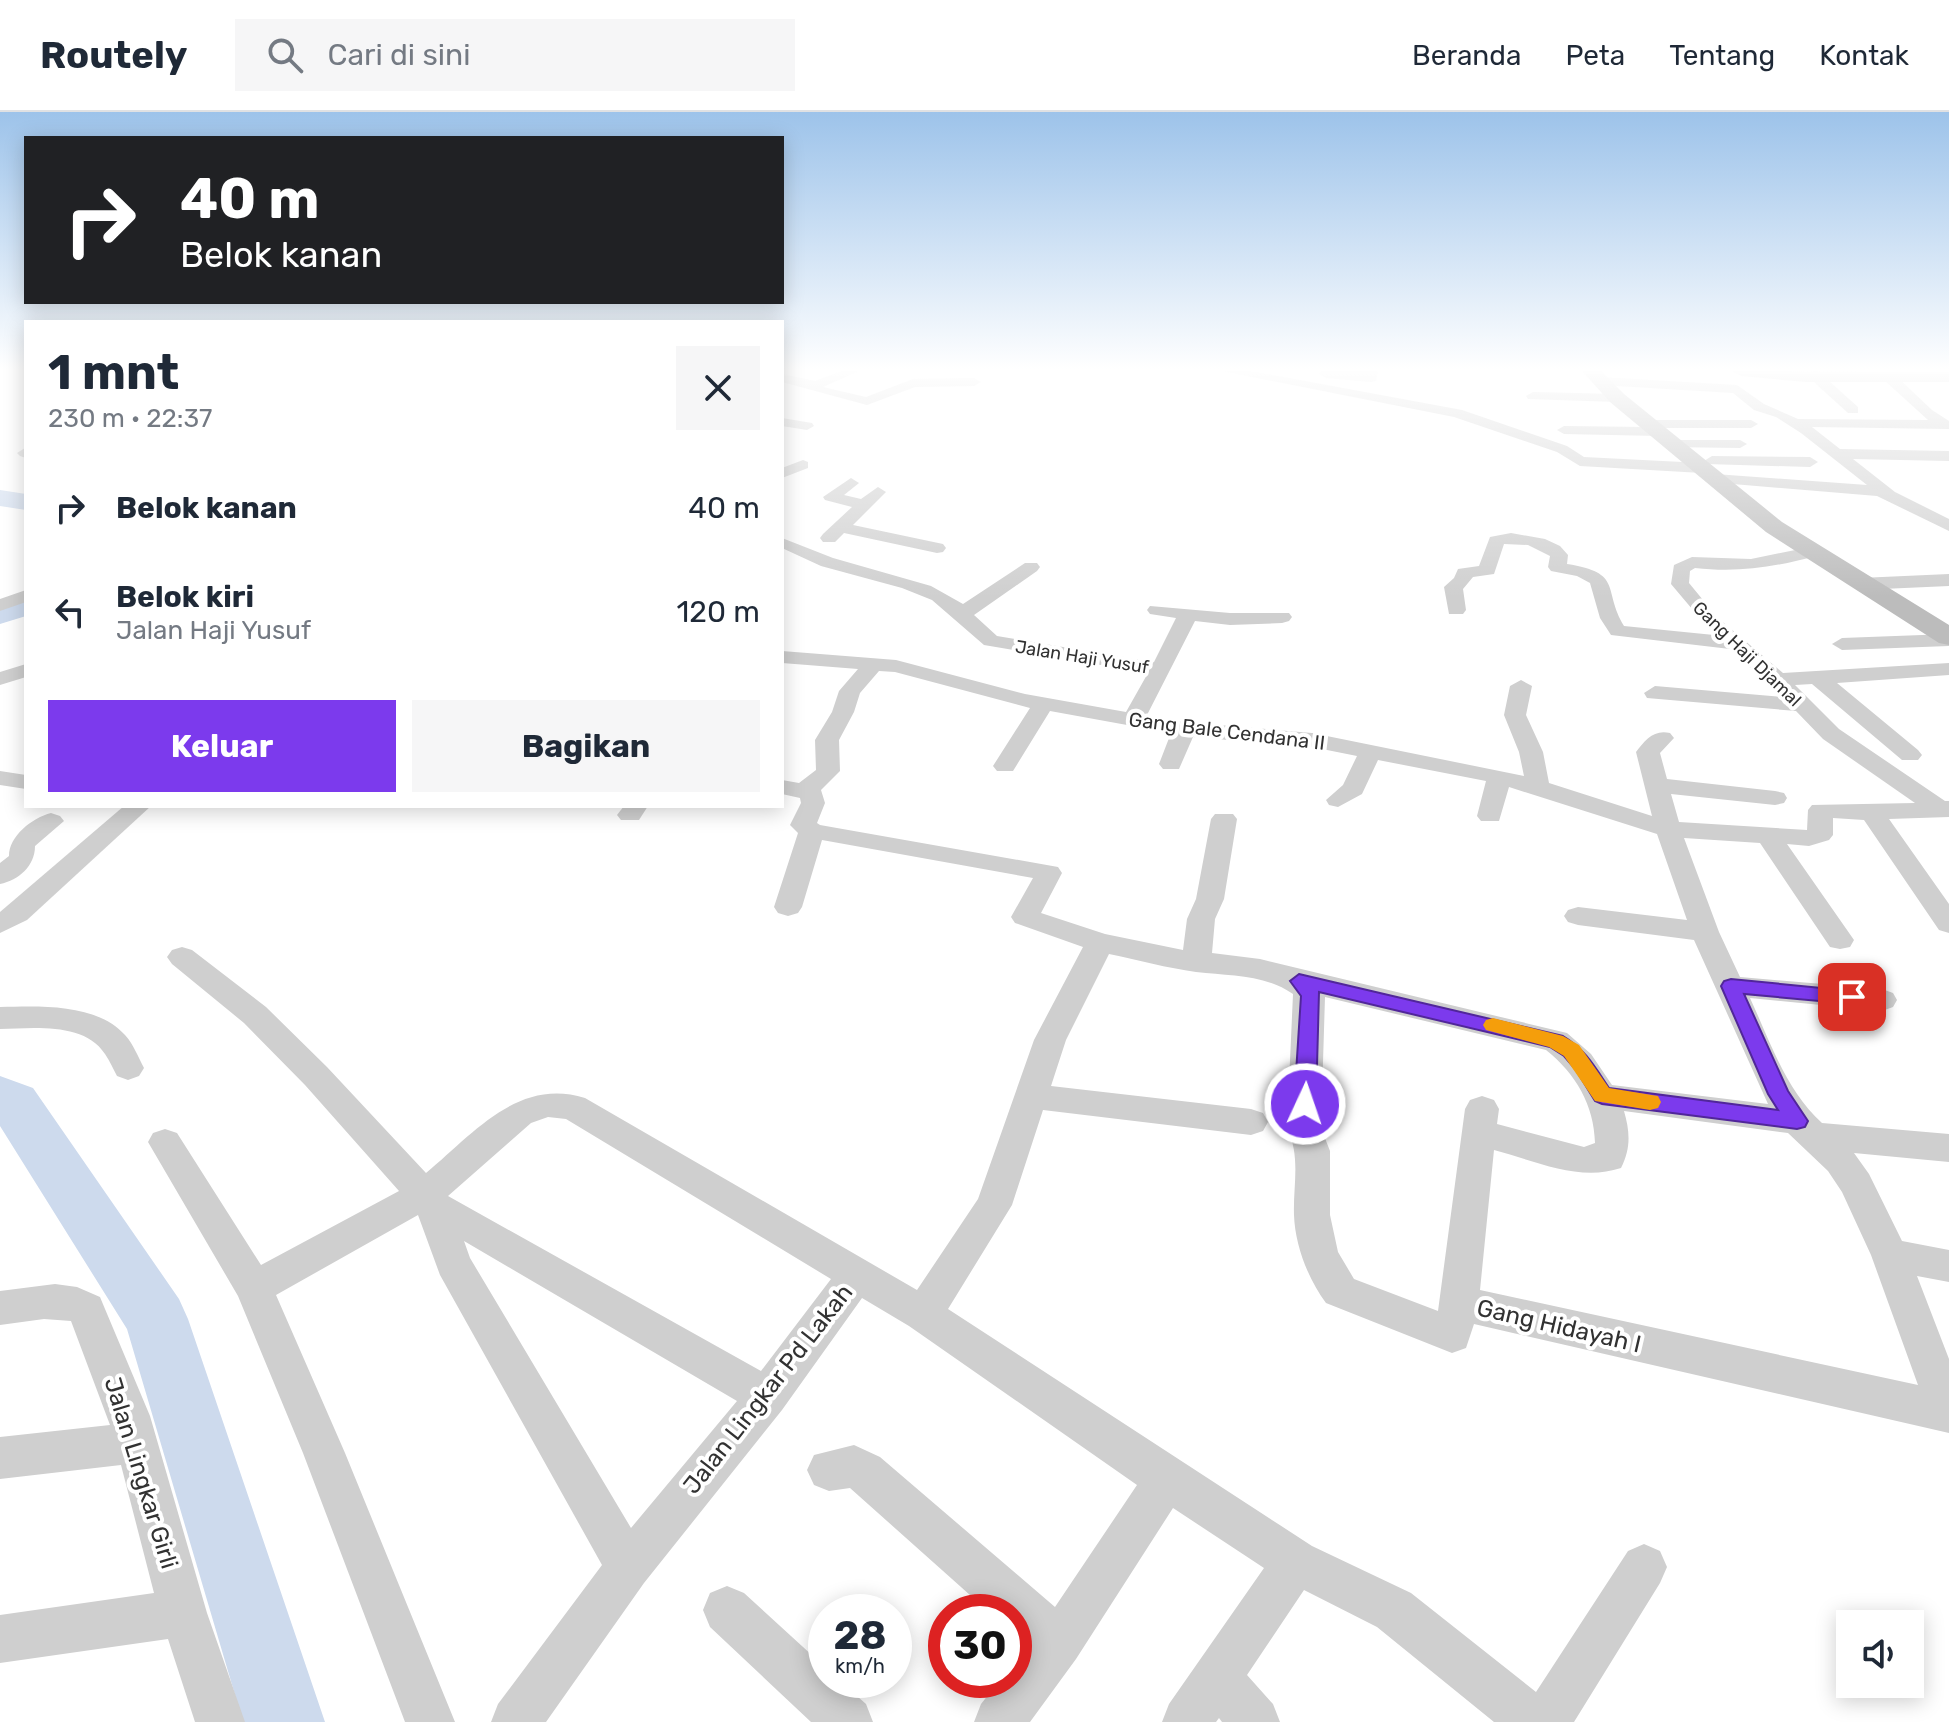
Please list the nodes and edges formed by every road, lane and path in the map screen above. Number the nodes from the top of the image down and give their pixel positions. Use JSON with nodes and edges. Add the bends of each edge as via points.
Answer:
{"nodes":[{"id":1,"x":1554,"y":446,"type":"edge"},
{"id":2,"x":1676,"y":446,"type":"edge"},
{"id":3,"x":1827,"y":446,"type":"edge"},
{"id":4,"x":1837,"y":454,"type":"junction"},
{"id":5,"x":1949,"y":456,"type":"edge"},
{"id":6,"x":1810,"y":462,"type":"dead end"},
{"id":7,"x":803,"y":465,"type":"dead end"},
{"id":8,"x":1703,"y":469,"type":"junction"},
{"id":9,"x":784,"y":472,"type":"edge"},
{"id":10,"x":851,"y":483,"type":"dead end"},
{"id":11,"x":878,"y":492,"type":"dead end"},
{"id":12,"x":1888,"y":494,"type":"junction"},
{"id":13,"x":862,"y":504,"type":"junction"},
{"id":14,"x":1949,"y":526,"type":"edge"},
{"id":15,"x":843,"y":528,"type":"junction"},
{"id":16,"x":784,"y":545,"type":"edge"},
{"id":17,"x":937,"y":548,"type":"dead end"},
{"id":18,"x":1810,"y":552,"type":"junction"},
{"id":19,"x":809,"y":553,"type":"junction"},
{"id":20,"x":1031,"y":567,"type":"dead end"},
{"id":21,"x":1949,"y":580,"type":"edge"},
{"id":22,"x":1860,"y":584,"type":"junction"},
{"id":23,"x":24,"y":597,"type":"edge"},
{"id":24,"x":0,"y":605,"type":"edge"},
{"id":25,"x":1157,"y":610,"type":"dead end"},
{"id":26,"x":1456,"y":610,"type":"dead end"},
{"id":27,"x":961,"y":615,"type":"junction"},
{"id":28,"x":1188,"y":615,"type":"junction"},
{"id":29,"x":1282,"y":617,"type":"dead end"},
{"id":30,"x":1949,"y":621,"type":"edge"},
{"id":31,"x":1924,"y":622,"type":"junction"},
{"id":32,"x":1949,"y":638,"type":"edge"},
{"id":33,"x":1733,"y":643,"type":"junction"},
{"id":34,"x":1842,"y":644,"type":"dead end"},
{"id":35,"x":784,"y":657,"type":"edge"},
{"id":36,"x":874,"y":664,"type":"junction"},
{"id":37,"x":1161,"y":669,"type":"junction"},
{"id":38,"x":1949,"y":669,"type":"edge"},
{"id":39,"x":24,"y":671,"type":"edge"},
{"id":40,"x":1818,"y":678,"type":"junction"},
{"id":41,"x":0,"y":679,"type":"edge"},
{"id":42,"x":1778,"y":680,"type":"junction"},
{"id":43,"x":1521,"y":686,"type":"dead end"},
{"id":44,"x":1655,"y":693,"type":"dead end"},
{"id":45,"x":1043,"y":704,"type":"junction"},
{"id":46,"x":1800,"y":705,"type":"junction"},
{"id":47,"x":1133,"y":720,"type":"junction"},
{"id":48,"x":1184,"y":729,"type":"junction"},
{"id":49,"x":1662,"y":738,"type":"dead end"},
{"id":50,"x":1370,"y":752,"type":"junction"},
{"id":51,"x":1910,"y":755,"type":"dead end"},
{"id":52,"x":1171,"y":764,"type":"dead end"},
{"id":53,"x":1005,"y":766,"type":"dead end"},
{"id":54,"x":1499,"y":777,"type":"junction"},
{"id":55,"x":1656,"y":785,"type":"junction"},
{"id":56,"x":1538,"y":787,"type":"junction"},
{"id":57,"x":799,"y":790,"type":"edge"},
{"id":58,"x":1775,"y":798,"type":"dead end"},
{"id":59,"x":1338,"y":800,"type":"dead end"},
{"id":60,"x":137,"y":808,"type":"edge"},
{"id":61,"x":1946,"y":811,"type":"edge"},
{"id":62,"x":1872,"y":813,"type":"junction"},
{"id":63,"x":1490,"y":816,"type":"dead end"},
{"id":64,"x":1224,"y":819,"type":"dead end"},
{"id":65,"x":51,"y":821,"type":"dead end"},
{"id":66,"x":1668,"y":829,"type":"junction"},
{"id":67,"x":812,"y":831,"type":"junction"},
{"id":68,"x":1770,"y":838,"type":"junction"},
{"id":69,"x":0,"y":876,"type":"edge"},
{"id":70,"x":788,"y":907,"type":"dead end"},
{"id":71,"x":1578,"y":916,"type":"dead end"},
{"id":72,"x":0,"y":924,"type":"edge"},
{"id":73,"x":1949,"y":924,"type":"edge"},
{"id":74,"x":1705,"y":932,"type":"junction"},
{"id":75,"x":1840,"y":940,"type":"dead end"},
{"id":76,"x":1100,"y":943,"type":"junction"},
{"id":77,"x":182,"y":957,"type":"dead end"},
{"id":78,"x":1196,"y":962,"type":"junction"},
{"id":79,"x":1299,"y":981,"type":"junction"},
{"id":80,"x":1731,"y":986,"type":"junction"},
{"id":81,"x":1882,"y":1000,"type":"dead end"},
{"id":82,"x":0,"y":1018,"type":"edge"},
{"id":83,"x":128,"y":1068,"type":"dead end"},
{"id":84,"x":1030,"y":1096,"type":"junction"},
{"id":85,"x":1602,"y":1096,"type":"junction"},
{"id":86,"x":1251,"y":1122,"type":"dead end"},
{"id":87,"x":1805,"y":1128,"type":"junction"},
{"id":88,"x":165,"y":1142,"type":"dead end"},
{"id":89,"x":1949,"y":1148,"type":"edge"},
{"id":90,"x":428,"y":1200,"type":"junction"},
{"id":91,"x":1890,"y":1255,"type":"junction"},
{"id":92,"x":1949,"y":1266,"type":"edge"},
{"id":93,"x":856,"y":1276,"type":"junction"},
{"id":94,"x":254,"y":1288,"type":"junction"},
{"id":95,"x":1459,"y":1303,"type":"junction"},
{"id":96,"x":0,"y":1308,"type":"edge"},
{"id":97,"x":923,"y":1314,"type":"junction"},
{"id":98,"x":767,"y":1396,"type":"junction"},
{"id":99,"x":1949,"y":1413,"type":"edge"},
{"id":100,"x":135,"y":1443,"type":"junction"},
{"id":101,"x":0,"y":1458,"type":"edge"},
{"id":102,"x":829,"y":1470,"type":"dead end"},
{"id":103,"x":1167,"y":1479,"type":"junction"},
{"id":104,"x":1296,"y":1562,"type":"junction"},
{"id":105,"x":628,"y":1567,"type":"junction"},
{"id":106,"x":1644,"y":1567,"type":"dead end"},
{"id":107,"x":727,"y":1610,"type":"dead end"},
{"id":108,"x":183,"y":1613,"type":"junction"},
{"id":109,"x":0,"y":1639,"type":"edge"},
{"id":110,"x":1059,"y":1642,"type":"junction"},
{"id":111,"x":1216,"y":1678,"type":"junction"},
{"id":112,"x":220,"y":1722,"type":"edge"},
{"id":113,"x":430,"y":1722,"type":"edge"},
{"id":114,"x":516,"y":1722,"type":"edge"},
{"id":115,"x":848,"y":1722,"type":"edge"},
{"id":116,"x":999,"y":1722,"type":"edge"},
{"id":117,"x":1187,"y":1722,"type":"edge"},
{"id":118,"x":1255,"y":1722,"type":"edge"},
{"id":119,"x":1534,"y":1722,"type":"edge"},
{"id":120,"x":1545,"y":1722,"type":"edge"}],
"edges":[{"from":1,"to":8,"type":"street","via":[[1580,461]]},
{"from":2,"to":8,"type":"street"},
{"from":3,"to":4,"type":"street"},
{"from":4,"to":5,"type":"street"},
{"from":4,"to":12,"type":"street"},
{"from":6,"to":8,"type":"street"},
{"from":7,"to":9,"type":"street"},
{"from":8,"to":12,"type":"street"},
{"from":8,"to":18,"type":"street"},
{"from":10,"to":13,"type":"street","via":[[831,497]]},
{"from":11,"to":13,"type":"street"},
{"from":12,"to":14,"type":"street"},
{"from":13,"to":15,"type":"street"},
{"from":15,"to":17,"type":"street"},
{"from":15,"to":19,"type":"street"},
{"from":16,"to":19,"type":"street","name":"Jalan Haji Yusuf"},
{"from":18,"to":22,"type":"street"},
{"from":18,"to":33,"type":"street","name":"Gang Haji Djamal","via":[[1770,564],[1684,565],[1680,584],[1685,593]]},
{"from":19,"to":27,"type":"street","name":"Jalan Haji Yusuf","via":[[926,592]]},
{"from":20,"to":27,"type":"street"},
{"from":21,"to":22,"type":"street"},
{"from":22,"to":31,"type":"street"},
{"from":23,"to":24,"type":"street"},
{"from":25,"to":28,"type":"street"},
{"from":26,"to":33,"type":"street","via":[[1453,587],[1465,573],[1487,570],[1496,541],[1510,538],[1553,548],[1559,555],[1557,567],[1598,579],[1618,631]]},
{"from":27,"to":37,"type":"street","name":"Jalan Haji Yusuf","via":[[974,631],[1004,645]]},
{"from":28,"to":29,"type":"street"},
{"from":28,"to":37,"type":"street"},
{"from":30,"to":31,"type":"street"},
{"from":31,"to":32,"type":"street"},
{"from":32,"to":34,"type":"street"},
{"from":33,"to":42,"type":"street","name":"Gang Haji Djamal"},
{"from":35,"to":36,"type":"street","name":"Gang Bale Cendana II"},
{"from":36,"to":45,"type":"street","name":"Gang Bale Cendana II"},
{"from":36,"to":57,"type":"street","via":[[850,691],[827,740],[828,771]]},
{"from":37,"to":47,"type":"street","name":"Jalan Haji Yusuf"},
{"from":38,"to":40,"type":"street"},
{"from":39,"to":41,"type":"street"},
{"from":40,"to":42,"type":"street"},
{"from":40,"to":51,"type":"street"},
{"from":42,"to":46,"type":"street","name":"Gang Haji Djamal"},
{"from":43,"to":56,"type":"street","via":[[1515,715]]},
{"from":44,"to":46,"type":"street"},
{"from":45,"to":47,"type":"street","name":"Gang Bale Cendana II"},
{"from":45,"to":53,"type":"street"},
{"from":46,"to":61,"type":"street","name":"Gang Haji Djamal","via":[[1841,742]]},
{"from":47,"to":48,"type":"street","name":"Gang Bale Cendana II"},
{"from":48,"to":50,"type":"street","name":"Gang Bale Cendana II","via":[[1280,735]]},
{"from":48,"to":52,"type":"street"},
{"from":49,"to":55,"type":"street","via":[[1648,748]]},
{"from":50,"to":54,"type":"street","name":"Gang Bale Cendana II"},
{"from":50,"to":59,"type":"street","via":[[1353,789]]},
{"from":54,"to":56,"type":"street","name":"Gang Bale Cendana II"},
{"from":54,"to":63,"type":"street"},
{"from":55,"to":58,"type":"street"},
{"from":55,"to":66,"type":"street"},
{"from":56,"to":66,"type":"street","name":"Gang Bale Cendana II"},
{"from":57,"to":67,"type":"street","via":[[813,803],[803,825]]},
{"from":60,"to":72,"type":"street"},
{"from":61,"to":62,"type":"street"},
{"from":62,"to":68,"type":"street","name":"Gang Bale Cendana II","via":[[1821,810],[1821,832],[1816,837]]},
{"from":62,"to":73,"type":"street"},
{"from":64,"to":78,"type":"street"},
{"from":65,"to":69,"type":"street","via":[[22,844],[22,859]]},
{"from":66,"to":68,"type":"street","name":"Gang Bale Cendana II"},
{"from":66,"to":74,"type":"street"},
{"from":67,"to":70,"type":"street"},
{"from":67,"to":76,"type":"street","via":[[1049,873],[1025,917]]},
{"from":68,"to":75,"type":"street"},
{"from":71,"to":74,"type":"street"},
{"from":74,"to":80,"type":"street"},
{"from":76,"to":78,"type":"street"},
{"from":76,"to":84,"type":"street","via":[[1050,1040]]},
{"from":77,"to":90,"type":"street","via":[[255,1015]]},
{"from":78,"to":79,"type":"street","via":[[1235,965]]},
{"from":79,"to":85,"type":"street","via":[[1556,1041],[1583,1064]]},
{"from":79,"to":95,"type":"street","name":"Gang Hidayah I","via":[[1310,996],[1304,1128],[1313,1141],[1313,1228],[1332,1282],[1340,1291],[1452,1335]]},
{"from":80,"to":81,"type":"street"},
{"from":80,"to":87,"type":"street","via":[[1779,1094]]},
{"from":82,"to":83,"type":"street","via":[[62,1019],[102,1032],[116,1044]]},
{"from":84,"to":86,"type":"street"},
{"from":84,"to":97,"type":"street","via":[[994,1205]]},
{"from":85,"to":87,"type":"street"},
{"from":85,"to":95,"type":"street","via":[[1614,1146],[1609,1158],[1584,1161],[1481,1121]]},
{"from":87,"to":89,"type":"street"},
{"from":87,"to":91,"type":"street","via":[[1856,1184]]},
{"from":88,"to":94,"type":"street"},
{"from":90,"to":93,"type":"street","via":[[519,1114],[557,1104],[573,1107]]},
{"from":90,"to":94,"type":"street"},
{"from":90,"to":98,"type":"street"},
{"from":90,"to":105,"type":"street","via":[[453,1264]]},
{"from":91,"to":92,"type":"street"},
{"from":91,"to":99,"type":"street"},
{"from":93,"to":97,"type":"street","name":"Jalan Lingkar Pd Lakah"},
{"from":93,"to":98,"type":"street","name":"Jalan Lingkar Pd Lakah"},
{"from":94,"to":113,"type":"street"},
{"from":95,"to":99,"type":"street","name":"Gang Hidayah I"},
{"from":96,"to":100,"type":"street","name":"Jalan Lingkar Girli","via":[[60,1301],[86,1309]]},
{"from":97,"to":103,"type":"street","name":"Jalan Lingkar Pd Lakah"},
{"from":98,"to":105,"type":"street","name":"Jalan Lingkar Pd Lakah"},
{"from":100,"to":101,"type":"street"},
{"from":100,"to":108,"type":"street","name":"Jalan Lingkar Girli"},
{"from":102,"to":110,"type":"street","via":[[854,1466],[865,1472]]},
{"from":103,"to":104,"type":"street","name":"Jalan Lingkar Pd Lakah"},
{"from":103,"to":110,"type":"street"},
{"from":104,"to":111,"type":"street"},
{"from":104,"to":119,"type":"street","name":"Jalan Lingkar Pd Lakah","via":[[1394,1610]]},
{"from":105,"to":114,"type":"street","name":"Jalan Lingkar Pd Lakah"},
{"from":106,"to":120,"type":"street"},
{"from":107,"to":115,"type":"street"},
{"from":108,"to":109,"type":"street"},
{"from":108,"to":112,"type":"street","name":"Jalan Lingkar Girli"},
{"from":110,"to":116,"type":"street"},
{"from":111,"to":117,"type":"street"},
{"from":111,"to":118,"type":"street"}]}
